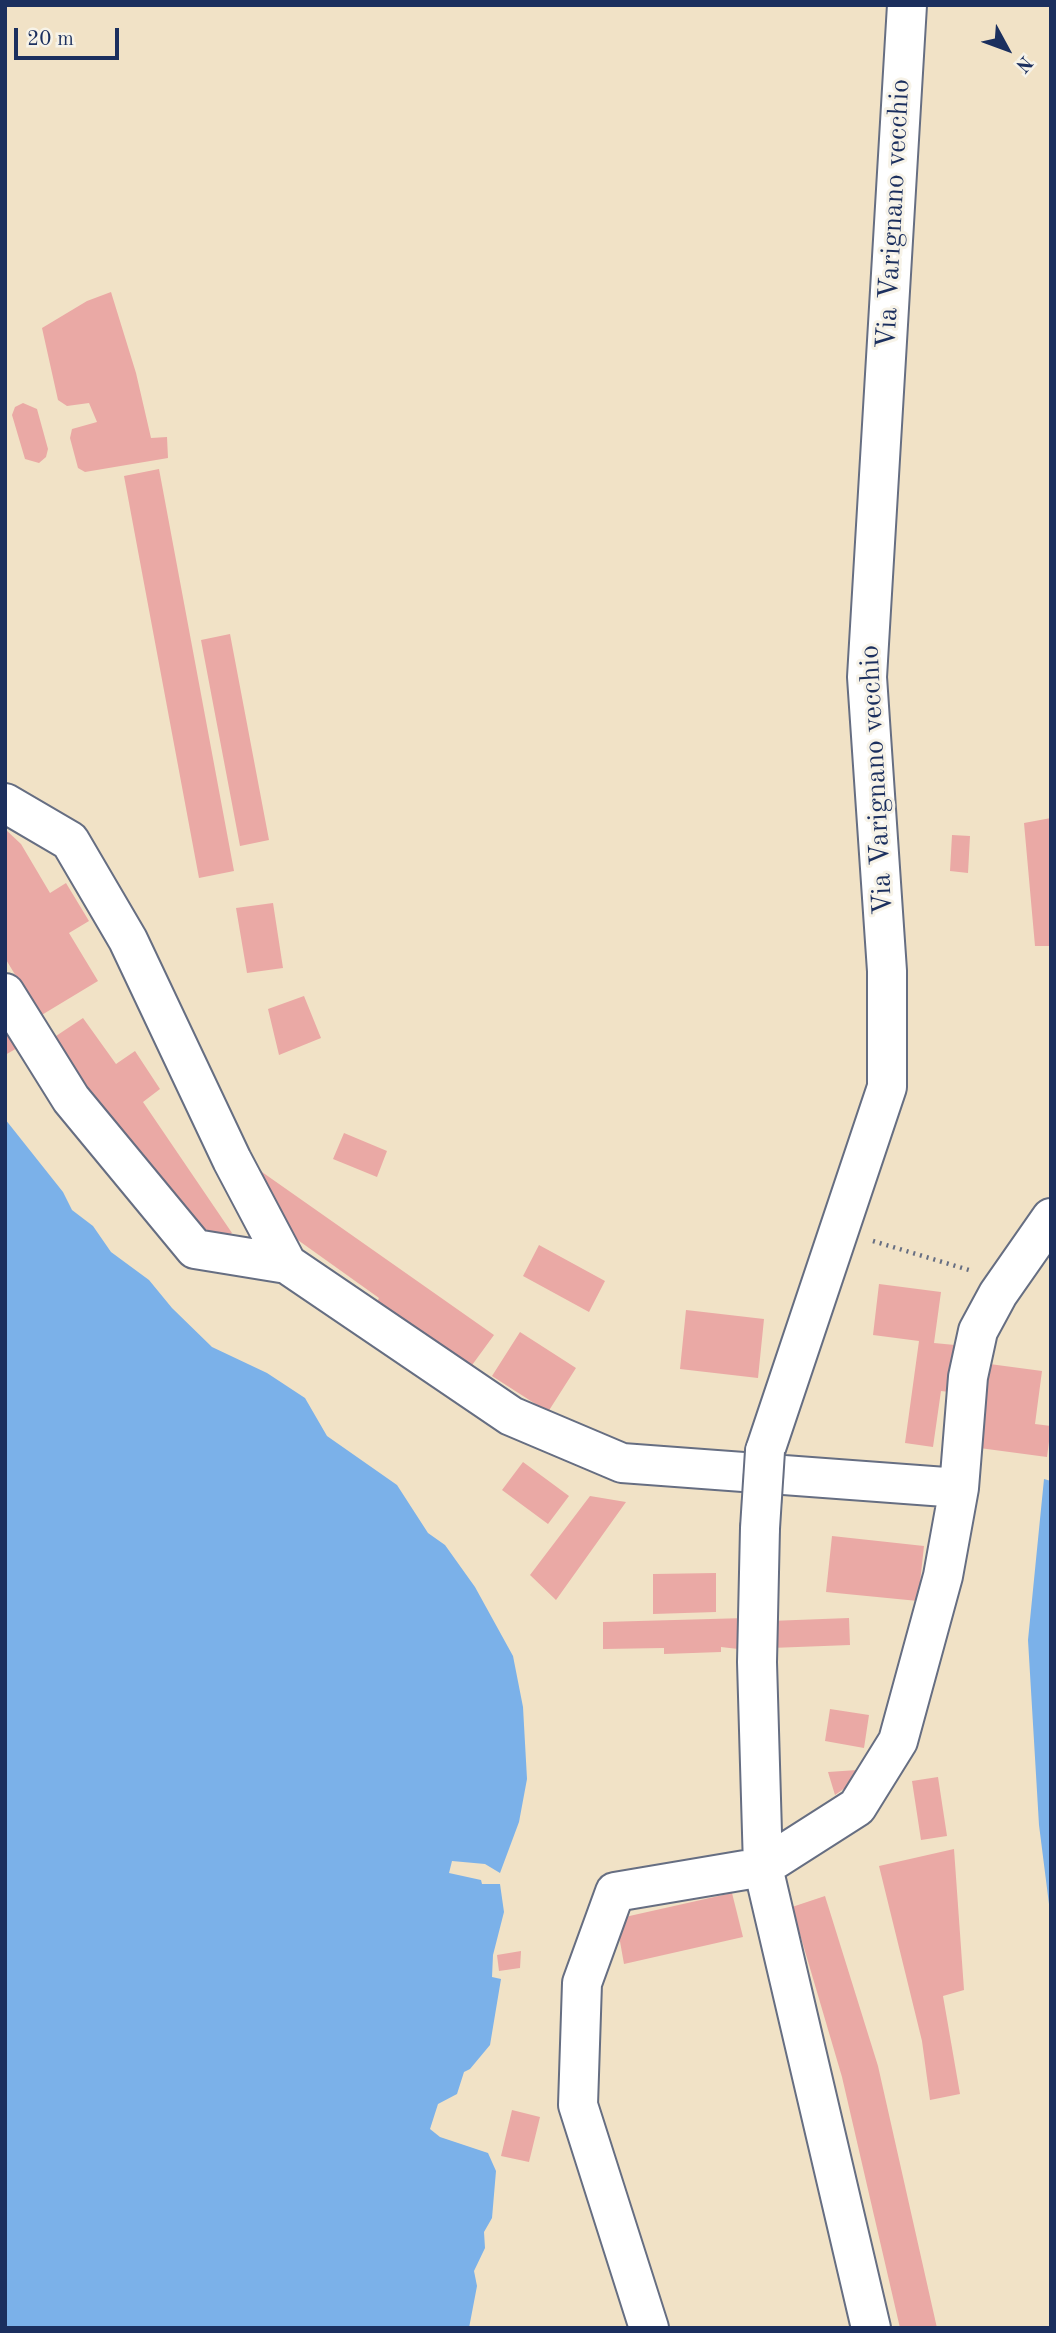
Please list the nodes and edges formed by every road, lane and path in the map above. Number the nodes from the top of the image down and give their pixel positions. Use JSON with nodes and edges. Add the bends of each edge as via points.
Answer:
{"nodes":[{"id":1,"x":907,"y":5,"type":"edge"},
{"id":2,"x":5,"y":803,"type":"edge"},
{"id":3,"x":5,"y":993,"type":"edge"},
{"id":4,"x":1051,"y":1218,"type":"edge"},
{"id":5,"x":837,"y":1231,"type":"junction"},
{"id":6,"x":287,"y":1264,"type":"junction"},
{"id":7,"x":972,"y":1270,"type":"dead end"},
{"id":8,"x":959,"y":1488,"type":"junction"},
{"id":9,"x":764,"y":1867,"type":"junction"},
{"id":10,"x":649,"y":2328,"type":"edge"},
{"id":11,"x":871,"y":2328,"type":"edge"}],
"edges":[{"from":1,"to":5,"type":"street","name":"Via Varignano vecchio","via":[[867,677],[887,971],[887,1087]]},
{"from":2,"to":6,"type":"street","via":[[70,841],[128,940],[232,1160]]},
{"from":3,"to":6,"type":"street","via":[[71,1099],[195,1250]]},
{"from":4,"to":8,"type":"street","via":[[978,1331],[968,1377]]},
{"from":5,"to":7,"type":"path"},
{"from":5,"to":9,"type":"street","name":"Via Varignano vecchio","bridge":true,"via":[[765,1451],[757,1662]]},
{"from":6,"to":8,"type":"street","via":[[511,1416],[622,1463]]},
{"from":8,"to":9,"type":"street","via":[[943,1576],[898,1741],[857,1807]]},
{"from":9,"to":10,"type":"street","via":[[615,1892],[582,1983],[578,2105]]},
{"from":9,"to":11,"type":"street","name":"Via Varignano vecchio"}]}
